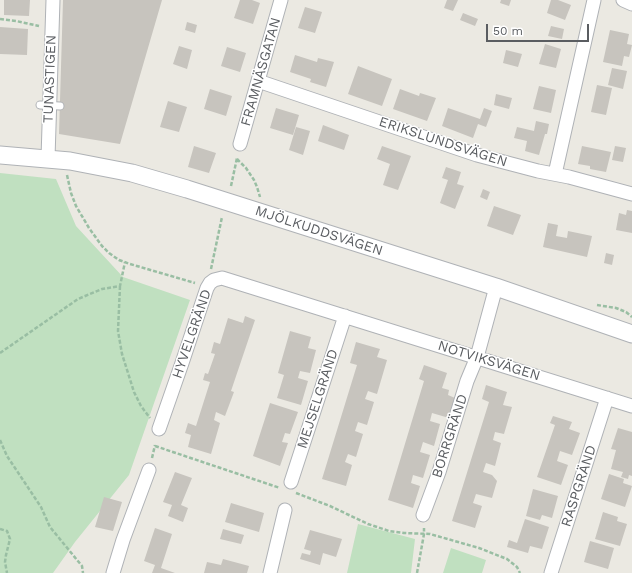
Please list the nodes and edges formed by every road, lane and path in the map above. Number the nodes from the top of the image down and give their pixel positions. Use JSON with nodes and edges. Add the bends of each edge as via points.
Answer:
{"nodes":[{"id":1,"x":53,"y":0,"type":"edge"},
{"id":2,"x":281,"y":0,"type":"edge"},
{"id":3,"x":594,"y":0,"type":"edge"},
{"id":4,"x":623,"y":0,"type":"edge"},
{"id":5,"x":632,"y":4,"type":"edge"},
{"id":6,"x":0,"y":20,"type":"edge"},
{"id":7,"x":43,"y":26,"type":"dead end"},
{"id":8,"x":258,"y":81,"type":"junction"},
{"id":9,"x":240,"y":144,"type":"joint"},
{"id":10,"x":0,"y":155,"type":"edge"},
{"id":11,"x":48,"y":158,"type":"junction"},
{"id":12,"x":237,"y":159,"type":"junction"},
{"id":13,"x":70,"y":161,"type":"junction"},
{"id":14,"x":555,"y":174,"type":"junction"},
{"id":15,"x":231,"y":186,"type":"dead end"},
{"id":16,"x":632,"y":194,"type":"edge"},
{"id":17,"x":260,"y":202,"type":"dead end"},
{"id":18,"x":222,"y":217,"type":"dead end"},
{"id":19,"x":125,"y":262,"type":"junction"},
{"id":20,"x":120,"y":286,"type":"junction"},
{"id":21,"x":496,"y":287,"type":"junction"},
{"id":22,"x":207,"y":288,"type":"junction"},
{"id":23,"x":345,"y":316,"type":"junction"},
{"id":24,"x":632,"y":334,"type":"edge"},
{"id":25,"x":0,"y":353,"type":"edge"},
{"id":26,"x":477,"y":357,"type":"junction"},
{"id":27,"x":607,"y":398,"type":"junction"},
{"id":28,"x":632,"y":406,"type":"edge"},
{"id":29,"x":159,"y":429,"type":"junction"},
{"id":30,"x":0,"y":440,"type":"edge"},
{"id":31,"x":155,"y":446,"type":"junction"},
{"id":32,"x":149,"y":470,"type":"joint"},
{"id":33,"x":289,"y":488,"type":"junction"},
{"id":34,"x":285,"y":510,"type":"dead end"},
{"id":35,"x":423,"y":515,"type":"joint"},
{"id":36,"x":0,"y":529,"type":"edge"},
{"id":37,"x":424,"y":534,"type":"junction"},
{"id":38,"x":7,"y":573,"type":"edge"},
{"id":39,"x":82,"y":573,"type":"edge"},
{"id":40,"x":113,"y":573,"type":"edge"},
{"id":41,"x":270,"y":573,"type":"edge"},
{"id":42,"x":418,"y":573,"type":"edge"},
{"id":43,"x":520,"y":573,"type":"edge"},
{"id":44,"x":551,"y":573,"type":"edge"}],
"edges":[{"from":1,"to":11,"type":"street","name":"TUNASTIGEN"},
{"from":2,"to":8,"type":"street","name":"FRAMNÄSGATAN"},
{"from":3,"to":14,"type":"street"},
{"from":4,"to":5,"type":"street"},
{"from":6,"to":7,"type":"path"},
{"from":8,"to":9,"type":"street","name":"FRAMNÄSGATAN"},
{"from":8,"to":14,"type":"street","name":"ERIKSLUNDSVÄGEN","via":[[477,155]]},
{"from":9,"to":12,"type":"path"},
{"from":10,"to":11,"type":"street","name":"MJÖLKUDDSVÄGEN"},
{"from":11,"to":13,"type":"street","name":"MJÖLKUDDSVÄGEN"},
{"from":12,"to":15,"type":"path"},
{"from":12,"to":17,"type":"path","via":[[254,180],[260,194]]},
{"from":13,"to":19,"type":"path","via":[[67,175],[70,193],[76,206],[102,246]]},
{"from":13,"to":21,"type":"street","name":"MJÖLKUDDSVÄGEN","via":[[132,173],[187,189]]},
{"from":14,"to":16,"type":"street","name":"ERIKSLUNDSVÄGEN"},
{"from":18,"to":22,"type":"path"},
{"from":19,"to":20,"type":"path"},
{"from":19,"to":22,"type":"path"},
{"from":20,"to":25,"type":"path","via":[[102,289],[78,299]]},
{"from":20,"to":29,"type":"path","via":[[118,331],[122,354],[134,392],[141,406]]},
{"from":21,"to":24,"type":"street","name":"MJÖLKUDDSVÄGEN"},
{"from":21,"to":26,"type":"street","name":"BORRGRÄND"},
{"from":22,"to":23,"type":"street","name":"HYVELGRÄND","via":[[214,280],[222,278]]},
{"from":22,"to":29,"type":"street","name":"HYVELGRÄND"},
{"from":23,"to":26,"type":"street","name":"NOTVIKSVÄGEN"},
{"from":23,"to":33,"type":"street","name":"MEJSELGRÄND"},
{"from":26,"to":27,"type":"street","name":"NOTVIKSVÄGEN"},
{"from":26,"to":35,"type":"street","name":"BORRGRÄND"},
{"from":27,"to":28,"type":"street","name":"NOTVIKSVÄGEN"},
{"from":27,"to":44,"type":"street","name":"RASPGRÄND"},
{"from":29,"to":31,"type":"path"},
{"from":30,"to":39,"type":"path","via":[[7,456],[41,507],[50,527],[82,566]]},
{"from":31,"to":32,"type":"path"},
{"from":31,"to":33,"type":"path"},
{"from":32,"to":40,"type":"street"},
{"from":33,"to":37,"type":"path","via":[[368,524],[404,533]]},
{"from":34,"to":41,"type":"street"},
{"from":35,"to":37,"type":"path"},
{"from":36,"to":38,"type":"path","via":[[7,531],[10,539],[5,562]]},
{"from":37,"to":42,"type":"path"},
{"from":37,"to":43,"type":"path","via":[[500,556],[514,564]]}]}
